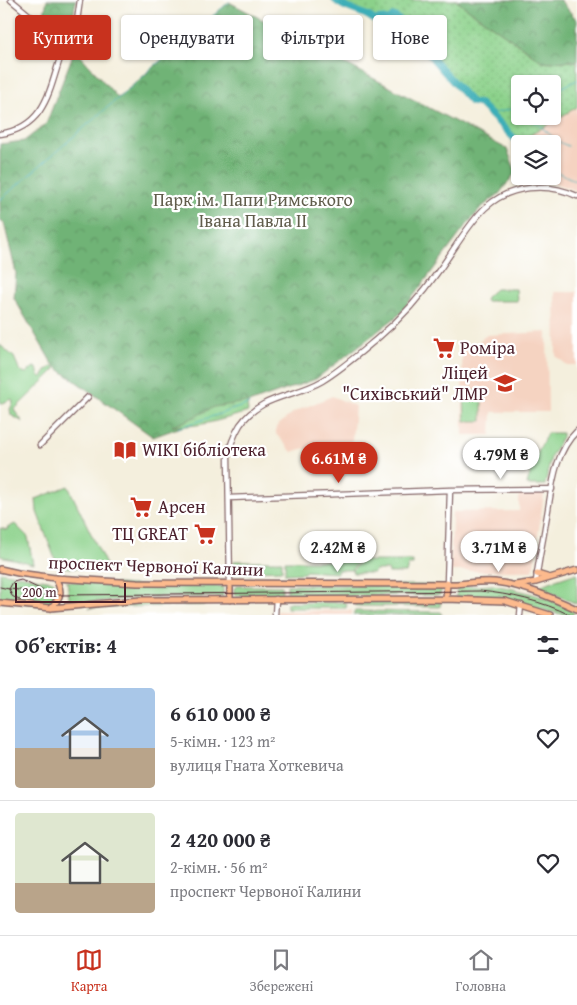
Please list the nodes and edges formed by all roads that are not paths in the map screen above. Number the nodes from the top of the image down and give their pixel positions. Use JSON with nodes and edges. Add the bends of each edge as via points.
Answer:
{"nodes":[{"id":1,"x":11,"y":0,"type":"edge"},
{"id":2,"x":80,"y":0,"type":"edge"},
{"id":3,"x":29,"y":15,"type":"edge"},
{"id":4,"x":78,"y":15,"type":"edge"},
{"id":5,"x":59,"y":60,"type":"edge"},
{"id":6,"x":0,"y":134,"type":"edge"},
{"id":7,"x":577,"y":196,"type":"edge"},
{"id":8,"x":88,"y":397,"type":"dead end"},
{"id":9,"x":577,"y":431,"type":"edge"},
{"id":10,"x":40,"y":446,"type":"dead end"},
{"id":11,"x":552,"y":489,"type":"junction"},
{"id":12,"x":450,"y":490,"type":"junction"},
{"id":13,"x":229,"y":498,"type":"junction"},
{"id":14,"x":0,"y":568,"type":"edge"},
{"id":15,"x":577,"y":570,"type":"edge"},
{"id":16,"x":537,"y":574,"type":"junction"},
{"id":17,"x":54,"y":578,"type":"junction"},
{"id":18,"x":551,"y":578,"type":"junction"},
{"id":19,"x":536,"y":582,"type":"junction"},
{"id":20,"x":447,"y":583,"type":"junction"},
{"id":21,"x":230,"y":584,"type":"junction"},
{"id":22,"x":512,"y":585,"type":"junction"},
{"id":23,"x":535,"y":593,"type":"junction"},
{"id":24,"x":446,"y":598,"type":"junction"},
{"id":25,"x":276,"y":599,"type":"junction"},
{"id":26,"x":230,"y":600,"type":"junction"},
{"id":27,"x":0,"y":603,"type":"edge"},
{"id":28,"x":521,"y":606,"type":"junction"},
{"id":29,"x":51,"y":608,"type":"junction"},
{"id":30,"x":577,"y":610,"type":"edge"},
{"id":31,"x":275,"y":615,"type":"edge"},
{"id":32,"x":520,"y":615,"type":"edge"},
{"id":33,"x":550,"y":615,"type":"edge"},
{"id":34,"x":575,"y":615,"type":"edge"}],
"edges":[{"from":1,"to":3,"type":"street"},
{"from":2,"to":4,"type":"street"},
{"from":5,"to":6,"type":"street","via":[[44,106],[21,128]]},
{"from":7,"to":13,"type":"street","via":[[550,188],[530,188],[511,192],[486,207],[412,307],[398,321],[320,382],[269,400],[245,418],[230,446]]},
{"from":8,"to":10,"type":"street"},
{"from":9,"to":11,"type":"street","via":[[559,459]]},
{"from":11,"to":12,"type":"street"},
{"from":11,"to":16,"type":"street"},
{"from":12,"to":13,"type":"street"},
{"from":12,"to":20,"type":"street"},
{"from":13,"to":21,"type":"street"},
{"from":14,"to":17,"type":"main road","name":"проспект Червоної Калини"},
{"from":15,"to":18,"type":"main road"},
{"from":16,"to":18,"type":"main road"},
{"from":16,"to":19,"type":"street"},
{"from":17,"to":21,"type":"main road","name":"проспект Червоної Калини"},
{"from":17,"to":29,"type":"main road","via":[[61,595]]},
{"from":18,"to":19,"type":"main road"},
{"from":19,"to":22,"type":"main road"},
{"from":19,"to":23,"type":"main road"},
{"from":20,"to":21,"type":"main road","name":"проспект Червоної Калини"},
{"from":20,"to":22,"type":"main road","name":"проспект Червоної Калини"},
{"from":20,"to":24,"type":"main road"},
{"from":21,"to":26,"type":"main road"},
{"from":22,"to":23,"type":"main road","name":"проспект Червоної Калини"},
{"from":23,"to":30,"type":"main road","name":"проспект Червоної Калини"},
{"from":24,"to":25,"type":"main road","name":"проспект Червоної Калини"},
{"from":24,"to":28,"type":"main road","name":"проспект Червоної Калини","via":[[505,601]]},
{"from":25,"to":26,"type":"main road","name":"проспект Червоної Калини"},
{"from":25,"to":31,"type":"street"},
{"from":26,"to":29,"type":"main road","name":"проспект Червоної Калини","via":[[126,600]]},
{"from":27,"to":29,"type":"main road","name":"проспект Червоної Калини"},
{"from":28,"to":32,"type":"street"},
{"from":28,"to":33,"type":"main road","name":"проспект Червоної Калини"},
{"from":30,"to":34,"type":"main road"}]}
